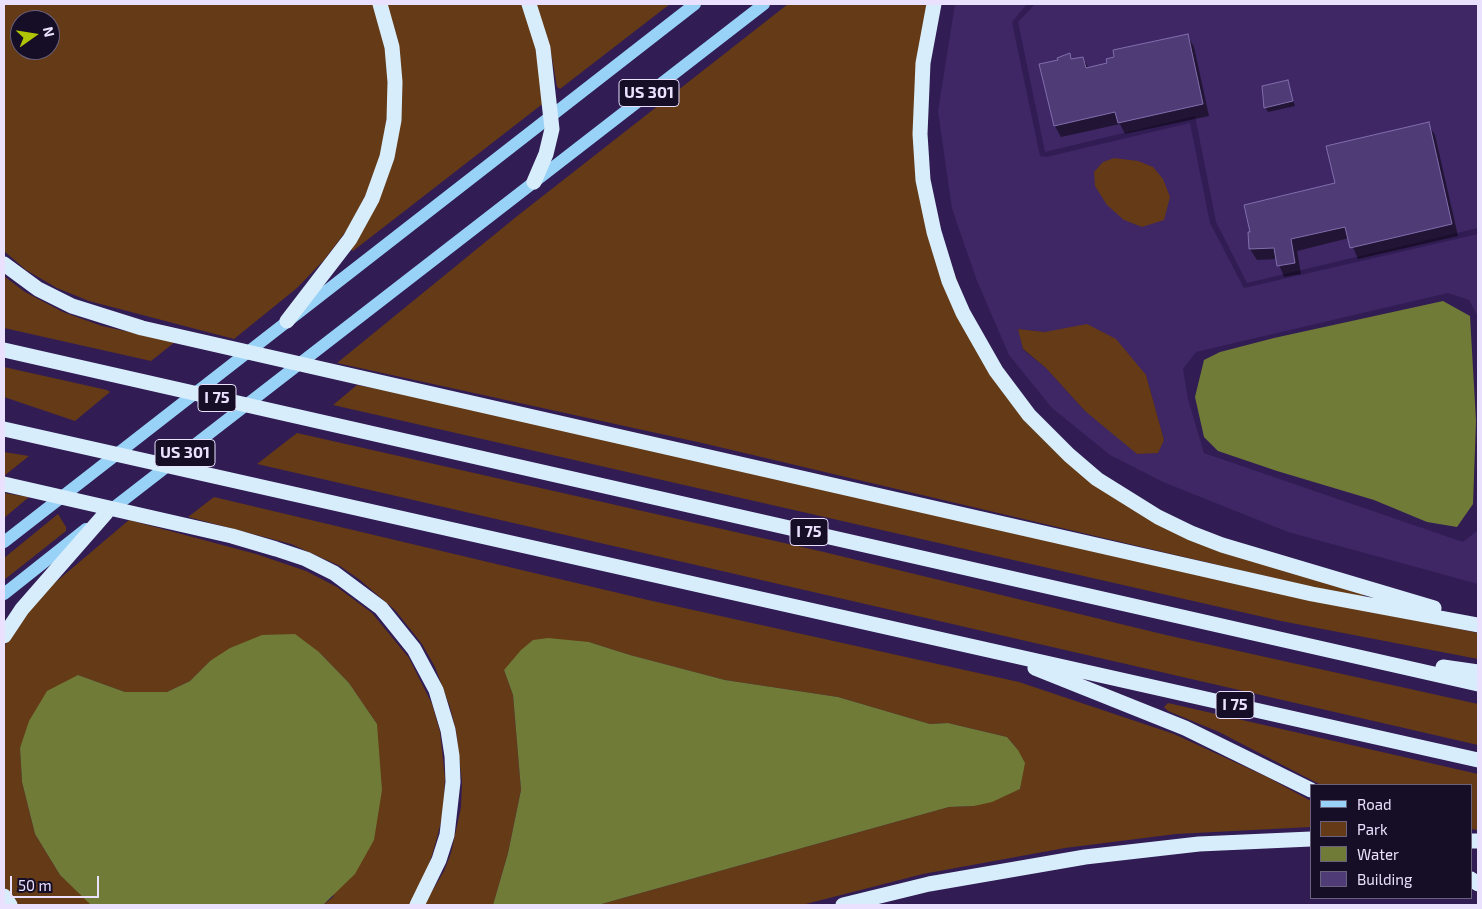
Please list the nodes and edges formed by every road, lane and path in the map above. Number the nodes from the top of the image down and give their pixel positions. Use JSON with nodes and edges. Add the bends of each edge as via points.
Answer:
{"nodes":[{"id":1,"x":380,"y":4,"type":"edge"},
{"id":2,"x":528,"y":4,"type":"edge"},
{"id":3,"x":695,"y":4,"type":"edge"},
{"id":4,"x":764,"y":4,"type":"edge"},
{"id":5,"x":934,"y":4,"type":"edge"},
{"id":6,"x":551,"y":115,"type":"junction"},
{"id":7,"x":534,"y":182,"type":"junction"},
{"id":8,"x":4,"y":264,"type":"edge"},
{"id":9,"x":287,"y":320,"type":"junction"},
{"id":10,"x":4,"y":350,"type":"edge"},
{"id":11,"x":4,"y":429,"type":"edge"},
{"id":12,"x":4,"y":484,"type":"edge"},
{"id":13,"x":106,"y":513,"type":"junction"},
{"id":14,"x":4,"y":542,"type":"edge"},
{"id":15,"x":4,"y":594,"type":"edge"},
{"id":16,"x":1478,"y":623,"type":"edge"},
{"id":17,"x":4,"y":636,"type":"edge"},
{"id":18,"x":1299,"y":643,"type":"junction"},
{"id":19,"x":991,"y":651,"type":"junction"},
{"id":20,"x":1478,"y":672,"type":"edge"},
{"id":21,"x":1478,"y":684,"type":"edge"},
{"id":22,"x":1478,"y":760,"type":"edge"},
{"id":23,"x":1310,"y":790,"type":"edge"},
{"id":24,"x":1310,"y":838,"type":"edge"},
{"id":25,"x":4,"y":896,"type":"edge"},
{"id":26,"x":10,"y":905,"type":"edge"},
{"id":27,"x":417,"y":905,"type":"edge"},
{"id":28,"x":843,"y":905,"type":"edge"}],
"edges":[{"from":1,"to":9,"type":"highway","via":[[392,47],[395,82],[394,120],[387,158],[372,200],[357,226]]},
{"from":2,"to":6,"type":"highway","via":[[543,48]]},
{"from":3,"to":6,"type":"main road","number":"US 301"},
{"from":4,"to":7,"type":"main road","number":"US 301"},
{"from":5,"to":16,"type":"highway","via":[[923,64],[920,134],[923,180],[934,232],[949,282],[963,313],[996,371],[1029,415],[1097,479],[1158,518],[1246,552]]},
{"from":6,"to":7,"type":"highway","via":[[550,142]]},
{"from":6,"to":9,"type":"main road","number":"US 301"},
{"from":7,"to":13,"type":"main road","number":"US 301"},
{"from":8,"to":16,"type":"highway","via":[[38,289],[72,306],[177,336],[1312,594]]},
{"from":9,"to":14,"type":"main road","number":"US 301"},
{"from":10,"to":18,"type":"highway","number":"I 75"},
{"from":11,"to":19,"type":"highway","number":"I 75"},
{"from":12,"to":27,"type":"highway","via":[[276,549],[334,573],[381,608],[414,649],[436,690],[452,756],[453,782],[447,835]]},
{"from":13,"to":15,"type":"main road","number":"US 301"},
{"from":13,"to":17,"type":"highway","via":[[22,609]]},
{"from":18,"to":20,"type":"highway"},
{"from":18,"to":21,"type":"highway","number":"I 75"},
{"from":19,"to":22,"type":"highway","number":"I 75"},
{"from":19,"to":23,"type":"highway","via":[[1185,728]]},
{"from":24,"to":28,"type":"highway","via":[[1198,844],[1085,857],[929,884]]},
{"from":25,"to":26,"type":"highway"}]}
